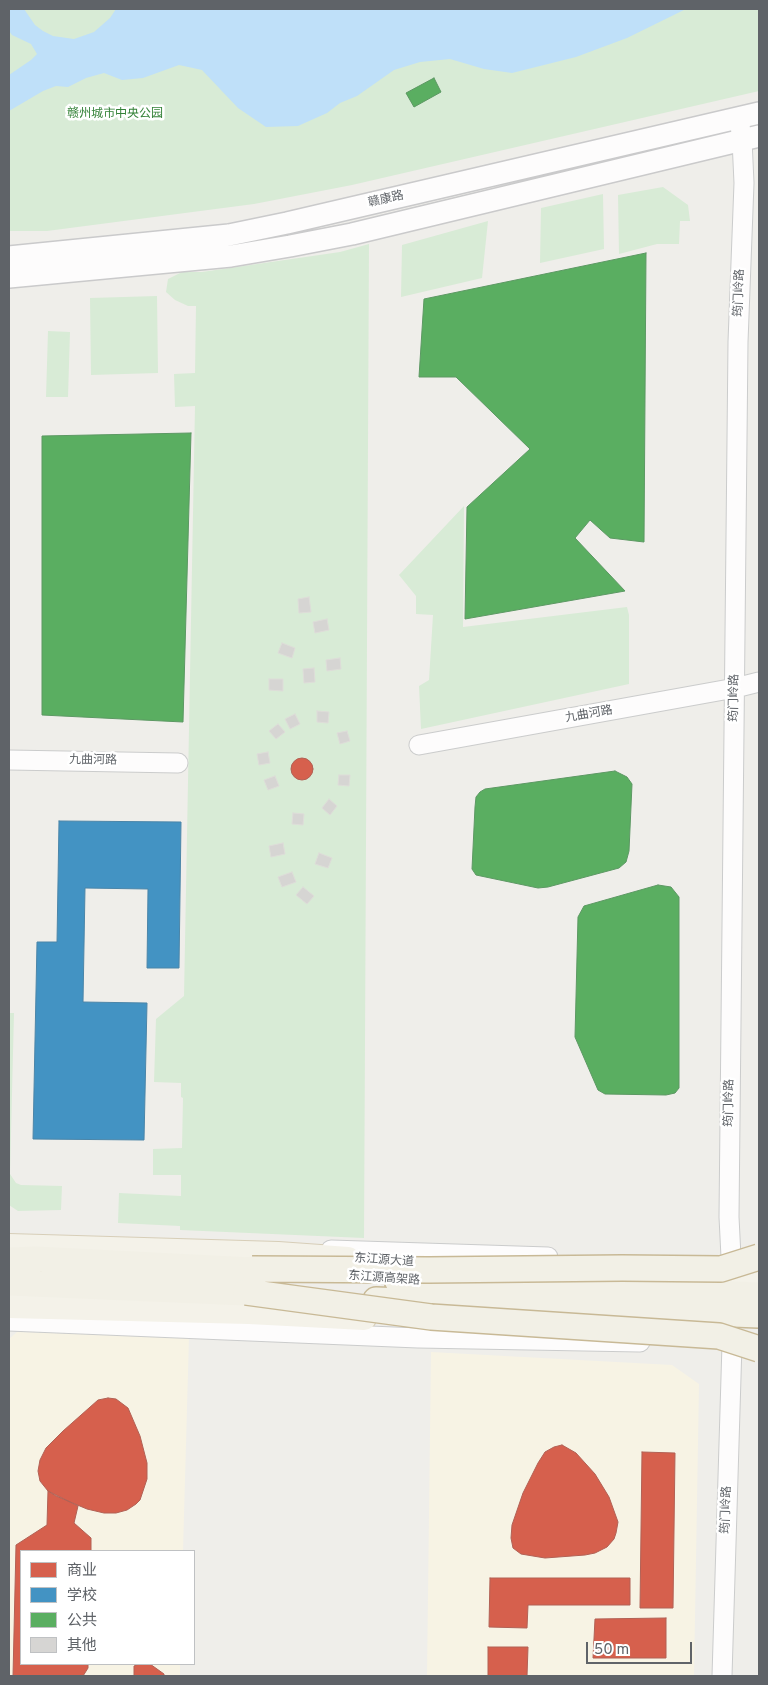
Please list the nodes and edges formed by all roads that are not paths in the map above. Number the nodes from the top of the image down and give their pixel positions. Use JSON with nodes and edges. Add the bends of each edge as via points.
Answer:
{"nodes":[{"id":1,"x":759,"y":113,"type":"edge"},
{"id":2,"x":739,"y":118,"type":"junction"},
{"id":3,"x":751,"y":138,"type":"edge"},
{"id":4,"x":9,"y":257,"type":"edge"},
{"id":5,"x":9,"y":277,"type":"edge"},
{"id":6,"x":759,"y":682,"type":"edge"},
{"id":7,"x":735,"y":688,"type":"junction"},
{"id":8,"x":419,"y":745,"type":"dead end"},
{"id":9,"x":9,"y":760,"type":"edge"},
{"id":10,"x":178,"y":763,"type":"dead end"},
{"id":11,"x":9,"y":1237,"type":"edge"},
{"id":12,"x":9,"y":1246,"type":"edge"},
{"id":13,"x":759,"y":1258,"type":"edge"},
{"id":14,"x":9,"y":1259,"type":"edge"},
{"id":15,"x":759,"y":1264,"type":"edge"},
{"id":16,"x":731,"y":1271,"type":"junction"},
{"id":17,"x":759,"y":1278,"type":"edge"},
{"id":18,"x":249,"y":1281,"type":"junction"},
{"id":19,"x":9,"y":1284,"type":"edge"},
{"id":20,"x":759,"y":1295,"type":"edge"},
{"id":21,"x":9,"y":1306,"type":"edge"},
{"id":22,"x":759,"y":1315,"type":"edge"},
{"id":23,"x":9,"y":1320,"type":"edge"},
{"id":24,"x":759,"y":1326,"type":"edge"},
{"id":25,"x":725,"y":1340,"type":"junction"},
{"id":26,"x":759,"y":1344,"type":"edge"},
{"id":27,"x":759,"y":1349,"type":"edge"},
{"id":28,"x":722,"y":1676,"type":"edge"}],
"edges":[{"from":1,"to":2,"type":"main road","name":"赣康路"},
{"from":2,"to":3,"type":"street","name":"筠门岭路"},
{"from":2,"to":4,"type":"main road","name":"赣康路","via":[[229,235]]},
{"from":3,"to":5,"type":"main road","name":"赣康路","via":[[290,246],[231,256]]},
{"from":3,"to":7,"type":"street","name":"筠门岭路","via":[[744,183],[738,352]]},
{"from":6,"to":7,"type":"street","name":"九曲河路"},
{"from":7,"to":8,"type":"street","name":"九曲河路"},
{"from":7,"to":16,"type":"street","name":"筠门岭路"},
{"from":9,"to":10,"type":"street","name":"九曲河路"},
{"from":11,"to":16,"type":"street"},
{"from":12,"to":16,"type":"main road","name":"东江源大道","via":[[278,1254],[429,1264]]},
{"from":13,"to":18,"type":"highway","bridge":true,"via":[[720,1269],[438,1270]]},
{"from":14,"to":18,"type":"highway","name":"东江源高架路"},
{"from":15,"to":16,"type":"street"},
{"from":16,"to":17,"type":"main road","name":"东江源大道"},
{"from":18,"to":19,"type":"highway","name":"东江源高架路"},
{"from":18,"to":20,"type":"highway","name":"东江源高架路","bridge":true,"via":[[428,1282]]},
{"from":18,"to":22,"type":"highway","name":"东江源高架路","bridge":true,"via":[[429,1303]]},
{"from":18,"to":25,"type":"highway","bridge":true,"via":[[431,1317]]},
{"from":21,"to":24,"type":"main road","via":[[594,1326]]},
{"from":23,"to":25,"type":"street","via":[[418,1338]]},
{"from":25,"to":26,"type":"highway","bridge":true},
{"from":25,"to":27,"type":"highway","bridge":true},
{"from":25,"to":28,"type":"street","name":"筠门岭路"}]}
